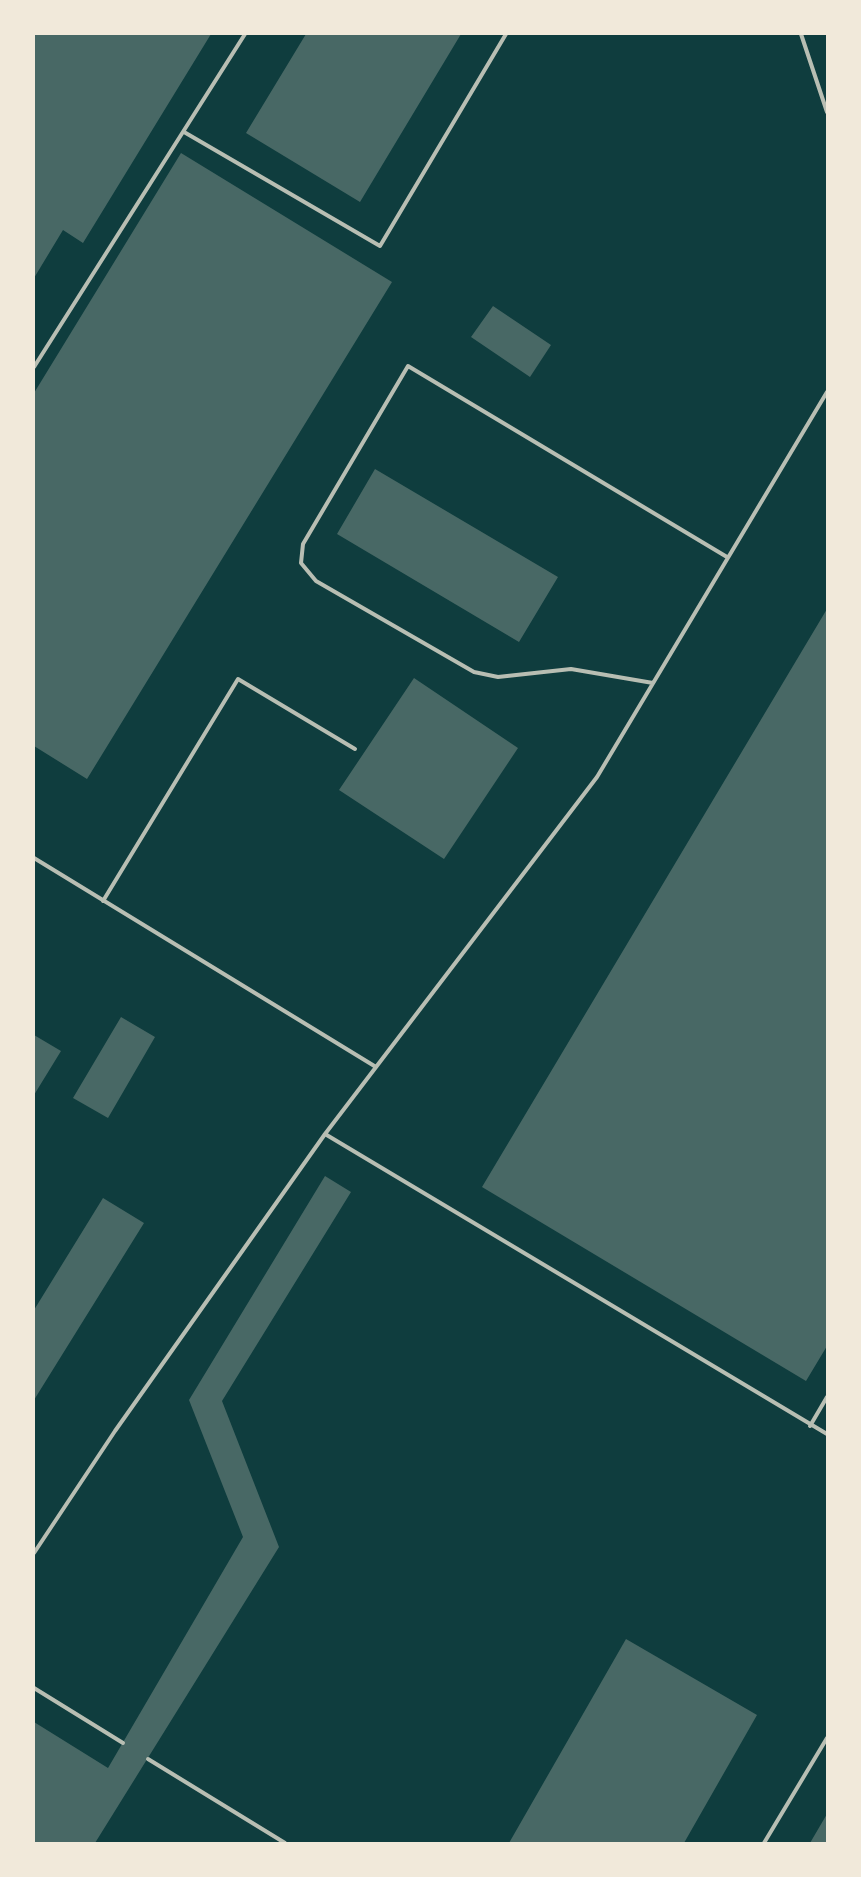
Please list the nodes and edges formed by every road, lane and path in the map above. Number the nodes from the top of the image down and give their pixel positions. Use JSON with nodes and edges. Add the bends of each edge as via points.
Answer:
{"nodes":[{"id":1,"x":245,"y":34,"type":"edge"},
{"id":2,"x":506,"y":34,"type":"edge"},
{"id":3,"x":801,"y":34,"type":"edge"},
{"id":4,"x":827,"y":112,"type":"edge"},
{"id":5,"x":184,"y":132,"type":"junction"},
{"id":6,"x":34,"y":367,"type":"edge"},
{"id":7,"x":827,"y":392,"type":"edge"},
{"id":8,"x":727,"y":557,"type":"junction"},
{"id":9,"x":654,"y":683,"type":"junction"},
{"id":10,"x":355,"y":749,"type":"dead end"},
{"id":11,"x":34,"y":858,"type":"edge"},
{"id":12,"x":103,"y":900,"type":"junction"},
{"id":13,"x":376,"y":1067,"type":"junction"},
{"id":14,"x":325,"y":1134,"type":"junction"},
{"id":15,"x":827,"y":1397,"type":"edge"},
{"id":16,"x":810,"y":1426,"type":"junction"},
{"id":17,"x":827,"y":1434,"type":"edge"},
{"id":18,"x":34,"y":1553,"type":"edge"},
{"id":19,"x":34,"y":1688,"type":"edge"},
{"id":20,"x":827,"y":1738,"type":"edge"},
{"id":21,"x":123,"y":1743,"type":"dead end"},
{"id":22,"x":148,"y":1758,"type":"dead end"},
{"id":23,"x":285,"y":1843,"type":"edge"},
{"id":24,"x":764,"y":1843,"type":"edge"}],
"edges":[{"from":1,"to":5,"type":"lane"},
{"from":2,"to":5,"type":"lane","via":[[380,246]]},
{"from":3,"to":4,"type":"lane"},
{"from":5,"to":6,"type":"lane"},
{"from":7,"to":8,"type":"lane"},
{"from":8,"to":9,"type":"lane"},
{"from":8,"to":9,"type":"lane","via":[[408,366],[303,544],[301,563],[316,581],[474,672],[498,677],[571,669]]},
{"from":9,"to":13,"type":"lane","via":[[597,777]]},
{"from":10,"to":12,"type":"lane","via":[[238,680]]},
{"from":11,"to":12,"type":"lane"},
{"from":12,"to":13,"type":"lane"},
{"from":13,"to":14,"type":"lane"},
{"from":14,"to":16,"type":"lane"},
{"from":14,"to":18,"type":"lane","via":[[115,1431]]},
{"from":15,"to":16,"type":"lane"},
{"from":16,"to":17,"type":"lane"},
{"from":19,"to":21,"type":"lane"},
{"from":20,"to":24,"type":"lane"},
{"from":22,"to":23,"type":"lane"}]}
